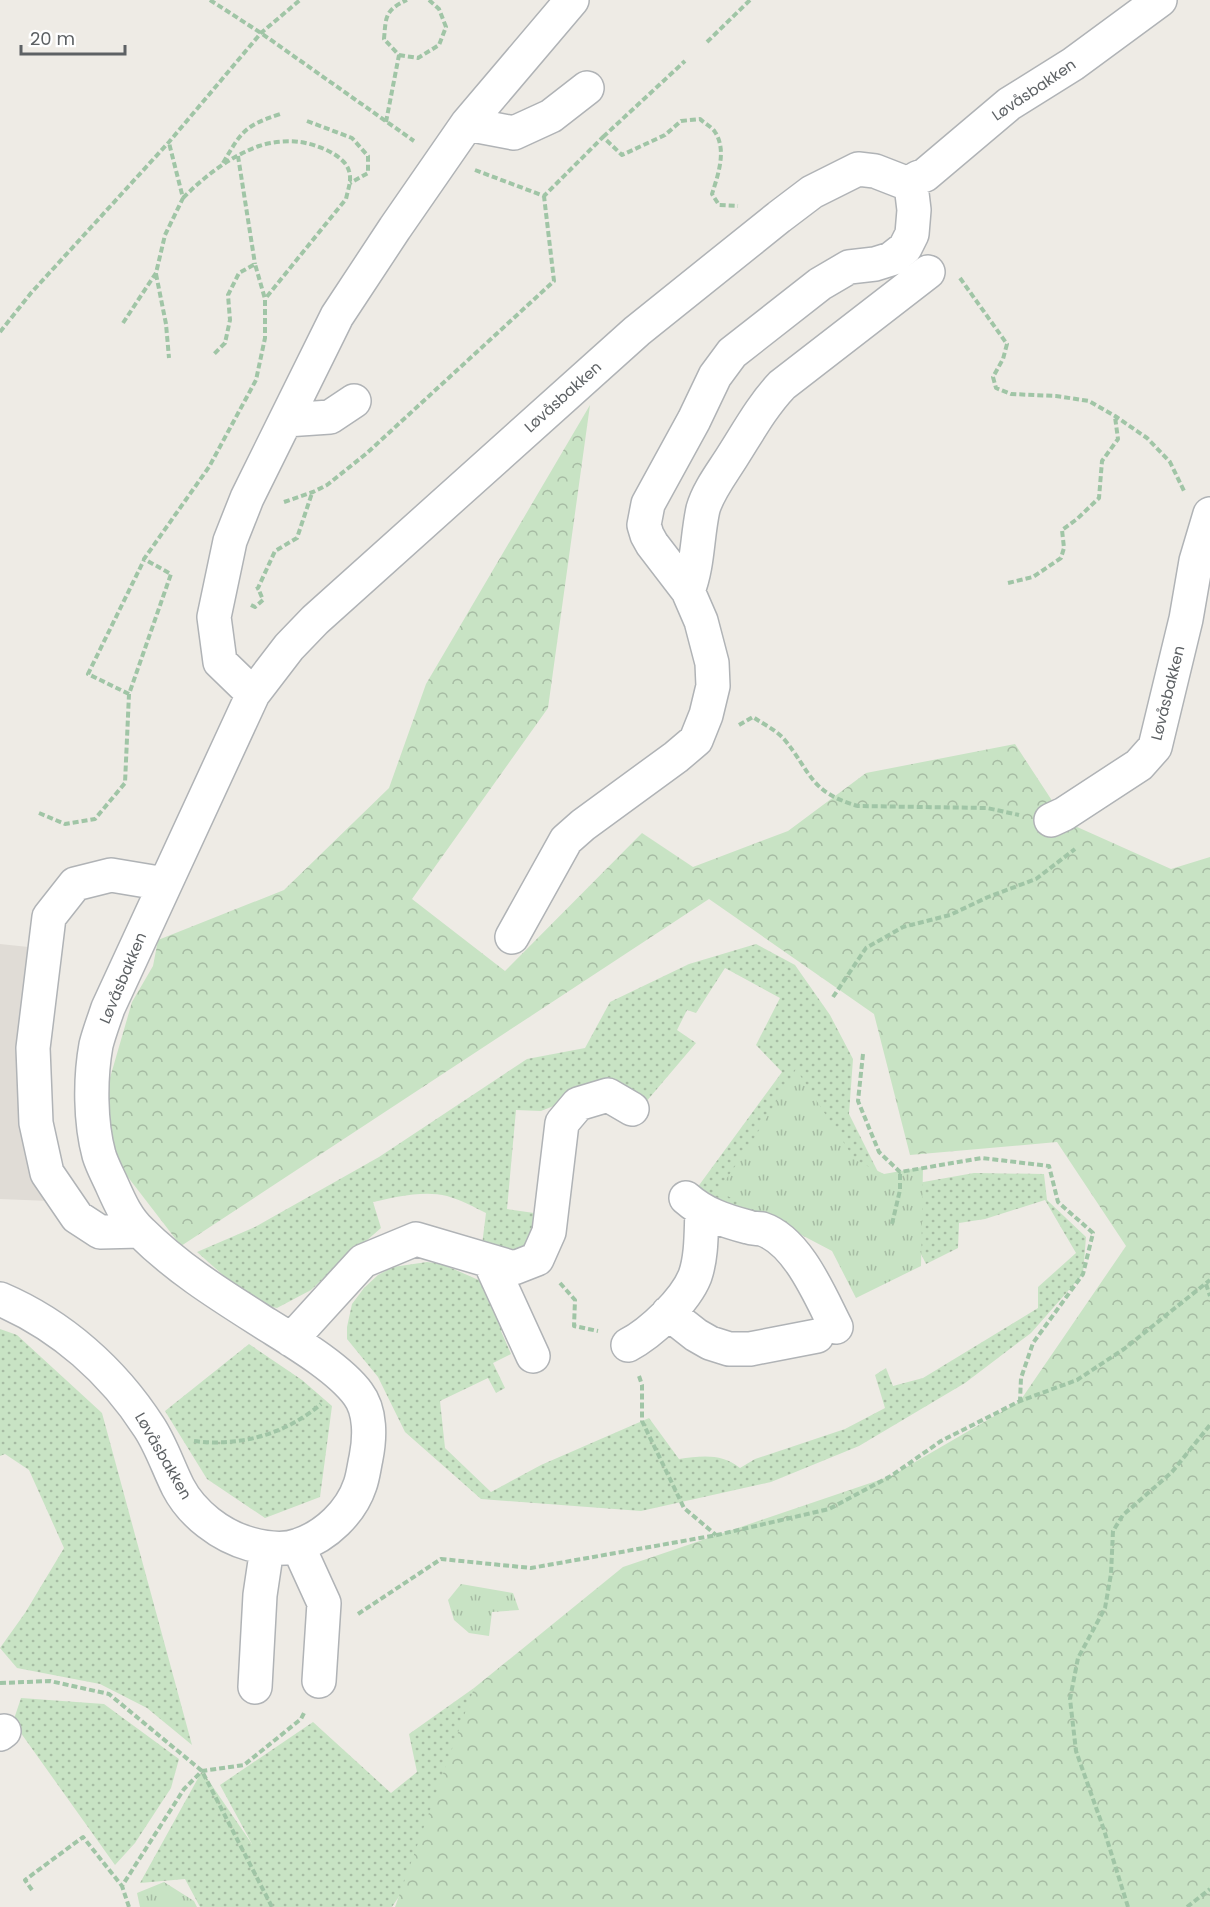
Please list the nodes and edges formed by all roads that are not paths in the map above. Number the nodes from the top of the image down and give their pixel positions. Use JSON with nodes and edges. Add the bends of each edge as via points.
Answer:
{"nodes":[{"id":1,"x":572,"y":0,"type":"edge"},
{"id":2,"x":1160,"y":0,"type":"edge"},
{"id":3,"x":587,"y":88,"type":"dead end"},
{"id":4,"x":467,"y":124,"type":"junction"},
{"id":5,"x":911,"y":185,"type":"junction"},
{"id":6,"x":941,"y":271,"type":"road end"},
{"id":7,"x":354,"y":401,"type":"dead end"},
{"id":8,"x":286,"y":420,"type":"junction"},
{"id":9,"x":1207,"y":526,"type":"edge"},
{"id":10,"x":688,"y":591,"type":"junction"},
{"id":11,"x":253,"y":694,"type":"junction"},
{"id":12,"x":1051,"y":820,"type":"road end"},
{"id":13,"x":165,"y":884,"type":"junction"},
{"id":14,"x":512,"y":937,"type":"dead end"},
{"id":15,"x":632,"y":1109,"type":"dead end"},
{"id":16,"x":140,"y":1231,"type":"junction"},
{"id":17,"x":490,"y":1262,"type":"junction"},
{"id":18,"x":0,"y":1299,"type":"edge"},
{"id":19,"x":668,"y":1313,"type":"junction"},
{"id":20,"x":291,"y":1340,"type":"junction"},
{"id":21,"x":628,"y":1345,"type":"road end"},
{"id":22,"x":533,"y":1356,"type":"dead end"},
{"id":23,"x":282,"y":1547,"type":"junction"},
{"id":24,"x":319,"y":1681,"type":"road end"},
{"id":25,"x":255,"y":1687,"type":"dead end"}],
"edges":[{"from":1,"to":4,"type":"street"},
{"from":2,"to":5,"type":"street","name":"Løvåsbakken","via":[[1009,104]]},
{"from":3,"to":4,"type":"street","via":[[551,116],[514,133]]},
{"from":4,"to":8,"type":"street","via":[[337,316]]},
{"from":5,"to":10,"type":"street","via":[[914,218],[905,248],[891,259],[849,267],[820,284],[732,353],[715,376],[648,504],[644,525],[652,544]]},
{"from":5,"to":11,"type":"street","name":"Løvåsbakken","via":[[858,169],[812,192],[779,216],[637,331],[315,620]]},
{"from":6,"to":10,"type":"street","via":[[782,384],[767,400],[704,507]]},
{"from":7,"to":8,"type":"street","via":[[330,417]]},
{"from":8,"to":11,"type":"street","via":[[230,541],[214,617],[220,662]]},
{"from":9,"to":12,"type":"street","name":"Løvåsbakken","via":[[1155,747],[1139,765]]},
{"from":10,"to":14,"type":"street","via":[[712,663],[713,686],[696,740],[566,840]]},
{"from":11,"to":13,"type":"street","name":"Løvåsbakken"},
{"from":13,"to":16,"type":"street","name":"Løvåsbakken","via":[[108,1008],[92,1076],[99,1158],[125,1214]]},
{"from":13,"to":16,"type":"street","via":[[111,875],[75,884],[50,917],[33,1048],[36,1123],[47,1173],[77,1217],[100,1232]]},
{"from":15,"to":17,"type":"street","via":[[608,1095],[578,1104],[562,1123],[549,1232],[537,1259],[514,1268]]},
{"from":16,"to":20,"type":"street","name":"Løvåsbakken","via":[[184,1272]]},
{"from":17,"to":20,"type":"street","via":[[416,1239],[363,1261]]},
{"from":17,"to":22,"type":"street"},
{"from":18,"to":23,"type":"street","name":"Løvåsbakken","via":[[63,1334],[124,1392],[151,1429],[180,1490],[196,1511],[236,1540]]},
{"from":19,"to":19,"type":"street","via":[[696,1275],[700,1248],[694,1204],[714,1217],[775,1236],[796,1256],[811,1276],[826,1331],[750,1349],[729,1349],[696,1335]]},
{"from":19,"to":21,"type":"street","via":[[643,1337]]},
{"from":20,"to":23,"type":"street","name":"Løvåsbakken","via":[[344,1377],[360,1395],[366,1410],[368,1449],[360,1486],[344,1514],[326,1531]]},
{"from":23,"to":24,"type":"street","via":[[324,1603]]},
{"from":23,"to":25,"type":"street","via":[[260,1595]]}]}
